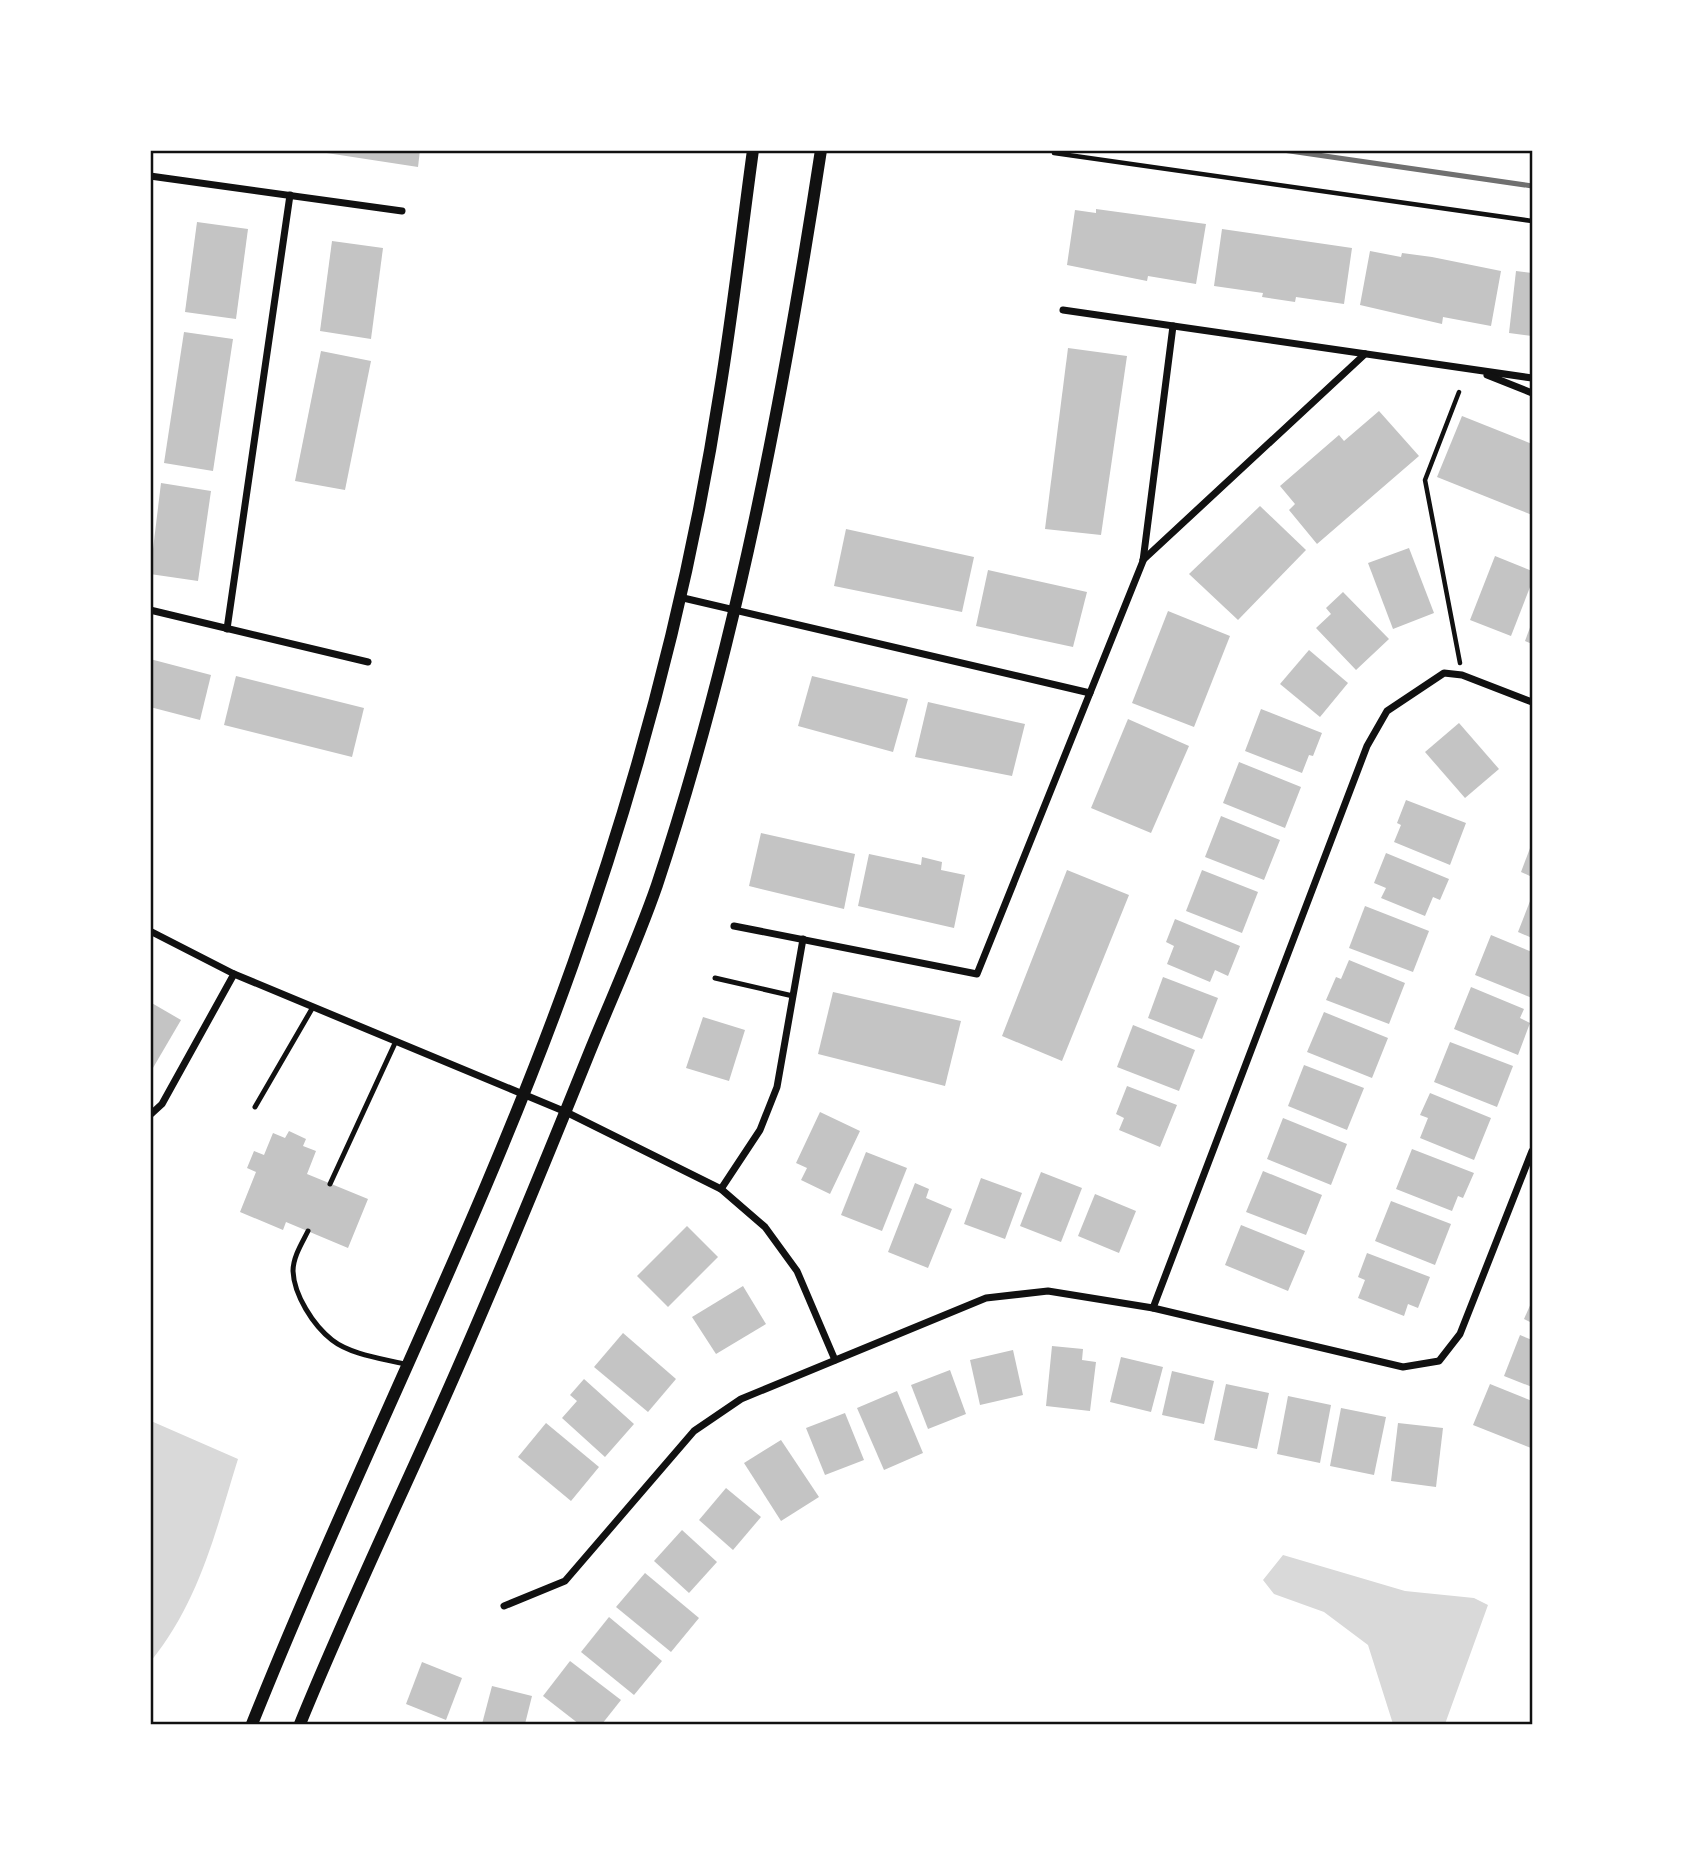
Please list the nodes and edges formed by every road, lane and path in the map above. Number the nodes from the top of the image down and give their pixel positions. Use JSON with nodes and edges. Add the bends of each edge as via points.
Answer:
{"nodes":[{"id":1,"x":753,"y":150,"type":"edge"},
{"id":2,"x":821,"y":150,"type":"edge"},
{"id":3,"x":1054,"y":153,"type":"dead end"},
{"id":4,"x":150,"y":176,"type":"edge"},
{"id":5,"x":290,"y":195,"type":"junction"},
{"id":6,"x":401,"y":211,"type":"dead end"},
{"id":7,"x":1532,"y":221,"type":"edge"},
{"id":8,"x":1063,"y":310,"type":"dead end"},
{"id":9,"x":1173,"y":326,"type":"junction"},
{"id":10,"x":1365,"y":354,"type":"junction"},
{"id":11,"x":1473,"y":370,"type":"junction"},
{"id":12,"x":1532,"y":378,"type":"edge"},
{"id":13,"x":1459,"y":392,"type":"dead end"},
{"id":14,"x":1532,"y":393,"type":"edge"},
{"id":15,"x":1143,"y":561,"type":"junction"},
{"id":16,"x":679,"y":597,"type":"junction"},
{"id":17,"x":150,"y":610,"type":"edge"},
{"id":18,"x":734,"y":610,"type":"junction"},
{"id":19,"x":227,"y":629,"type":"junction"},
{"id":20,"x":368,"y":662,"type":"dead end"},
{"id":21,"x":1462,"y":674,"type":"junction"},
{"id":22,"x":1090,"y":693,"type":"junction"},
{"id":23,"x":1532,"y":702,"type":"edge"},
{"id":24,"x":734,"y":926,"type":"dead end"},
{"id":25,"x":150,"y":931,"type":"edge"},
{"id":26,"x":803,"y":939,"type":"junction"},
{"id":27,"x":233,"y":974,"type":"junction"},
{"id":28,"x":715,"y":978,"type":"dead end"},
{"id":29,"x":793,"y":996,"type":"junction"},
{"id":30,"x":313,"y":1007,"type":"junction"},
{"id":31,"x":396,"y":1041,"type":"junction"},
{"id":32,"x":524,"y":1094,"type":"junction"},
{"id":33,"x":255,"y":1107,"type":"dead end"},
{"id":34,"x":566,"y":1112,"type":"junction"},
{"id":35,"x":150,"y":1115,"type":"edge"},
{"id":36,"x":1532,"y":1151,"type":"edge"},
{"id":37,"x":330,"y":1184,"type":"dead end"},
{"id":38,"x":721,"y":1189,"type":"junction"},
{"id":39,"x":309,"y":1231,"type":"dead end"},
{"id":40,"x":1153,"y":1308,"type":"junction"},
{"id":41,"x":835,"y":1360,"type":"junction"},
{"id":42,"x":408,"y":1365,"type":"junction"},
{"id":43,"x":504,"y":1606,"type":"dead end"},
{"id":44,"x":252,"y":1724,"type":"edge"},
{"id":45,"x":300,"y":1724,"type":"edge"}],
"edges":[{"from":1,"to":16,"type":"street","via":[[720,393]]},
{"from":2,"to":18,"type":"street","via":[[801,279]]},
{"from":3,"to":7,"type":"path"},
{"from":4,"to":5,"type":"street"},
{"from":5,"to":6,"type":"street"},
{"from":5,"to":19,"type":"street"},
{"from":8,"to":9,"type":"street"},
{"from":9,"to":10,"type":"street"},
{"from":9,"to":15,"type":"street"},
{"from":10,"to":11,"type":"street"},
{"from":10,"to":15,"type":"street"},
{"from":11,"to":12,"type":"street"},
{"from":11,"to":14,"type":"street"},
{"from":13,"to":21,"type":"path","via":[[1425,480]]},
{"from":15,"to":22,"type":"street"},
{"from":16,"to":18,"type":"street"},
{"from":16,"to":32,"type":"street","via":[[620,824]]},
{"from":17,"to":19,"type":"street"},
{"from":18,"to":22,"type":"street"},
{"from":18,"to":34,"type":"street","via":[[655,890]]},
{"from":19,"to":20,"type":"street"},
{"from":21,"to":23,"type":"street"},
{"from":21,"to":40,"type":"street","via":[[1444,673],[1387,711],[1367,746]]},
{"from":22,"to":26,"type":"street","via":[[977,974]]},
{"from":24,"to":26,"type":"street"},
{"from":25,"to":27,"type":"street"},
{"from":26,"to":29,"type":"street"},
{"from":27,"to":30,"type":"street"},
{"from":27,"to":35,"type":"street","via":[[162,1104]]},
{"from":28,"to":29,"type":"lane"},
{"from":29,"to":38,"type":"street","via":[[777,1087],[760,1130]]},
{"from":30,"to":31,"type":"street"},
{"from":30,"to":33,"type":"lane"},
{"from":31,"to":32,"type":"street"},
{"from":31,"to":37,"type":"lane"},
{"from":32,"to":34,"type":"street"},
{"from":32,"to":42,"type":"street"},
{"from":34,"to":38,"type":"street"},
{"from":34,"to":45,"type":"street"},
{"from":36,"to":40,"type":"street","via":[[1460,1334],[1439,1361],[1403,1367]]},
{"from":38,"to":41,"type":"street","via":[[765,1227],[797,1271]]},
{"from":39,"to":42,"type":"lane","via":[[293,1270],[299,1297],[317,1323],[332,1340]]},
{"from":40,"to":41,"type":"street","via":[[1048,1291],[986,1298]]},
{"from":41,"to":43,"type":"street","via":[[741,1399],[694,1431],[565,1581]]},
{"from":42,"to":44,"type":"street","via":[[300,1604]]}]}
